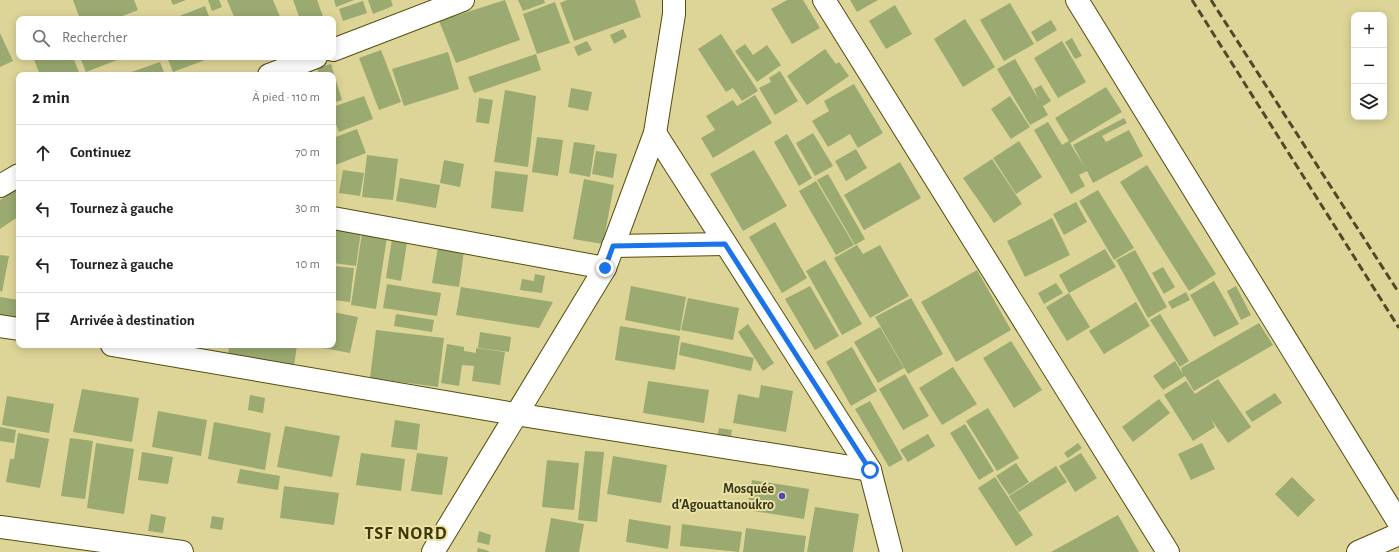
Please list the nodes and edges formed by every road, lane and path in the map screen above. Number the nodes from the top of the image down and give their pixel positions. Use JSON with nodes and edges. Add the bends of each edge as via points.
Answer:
{"nodes":[{"id":1,"x":463,"y":0,"type":"edge"},
{"id":2,"x":674,"y":0,"type":"edge"},
{"id":3,"x":824,"y":0,"type":"edge"},
{"id":4,"x":1076,"y":0,"type":"edge"},
{"id":5,"x":336,"y":49,"type":"edge"},
{"id":6,"x":308,"y":60,"type":"edge"},
{"id":7,"x":277,"y":72,"type":"edge"},
{"id":8,"x":654,"y":133,"type":"junction"},
{"id":9,"x":16,"y":177,"type":"edge"},
{"id":10,"x":0,"y":186,"type":"edge"},
{"id":11,"x":336,"y":219,"type":"edge"},
{"id":12,"x":725,"y":244,"type":"junction"},
{"id":13,"x":613,"y":246,"type":"junction"},
{"id":14,"x":605,"y":268,"type":"junction"},
{"id":15,"x":0,"y":326,"type":"edge"},
{"id":16,"x":16,"y":329,"type":"edge"},
{"id":17,"x":130,"y":348,"type":"edge"},
{"id":18,"x":515,"y":414,"type":"junction"},
{"id":19,"x":870,"y":470,"type":"junction"},
{"id":20,"x":1399,"y":522,"type":"edge"},
{"id":21,"x":0,"y":527,"type":"edge"},
{"id":22,"x":1399,"y":534,"type":"edge"},
{"id":23,"x":182,"y":552,"type":"edge"},
{"id":24,"x":433,"y":552,"type":"edge"},
{"id":25,"x":891,"y":552,"type":"edge"},
{"id":26,"x":1168,"y":552,"type":"edge"},
{"id":27,"x":1358,"y":552,"type":"edge"}],
"edges":[{"from":1,"to":5,"type":"street"},
{"from":2,"to":8,"type":"street","via":[[674,14]]},
{"from":3,"to":26,"type":"street"},
{"from":4,"to":20,"type":"street"},
{"from":6,"to":7,"type":"street"},
{"from":8,"to":12,"type":"street"},
{"from":8,"to":13,"type":"street"},
{"from":9,"to":10,"type":"street"},
{"from":11,"to":14,"type":"street"},
{"from":12,"to":13,"type":"street"},
{"from":12,"to":19,"type":"street"},
{"from":13,"to":14,"type":"street"},
{"from":14,"to":18,"type":"street"},
{"from":15,"to":16,"type":"street"},
{"from":17,"to":18,"type":"street"},
{"from":18,"to":19,"type":"street"},
{"from":18,"to":24,"type":"street"},
{"from":19,"to":25,"type":"street"},
{"from":21,"to":23,"type":"street"},
{"from":22,"to":27,"type":"street"}]}
